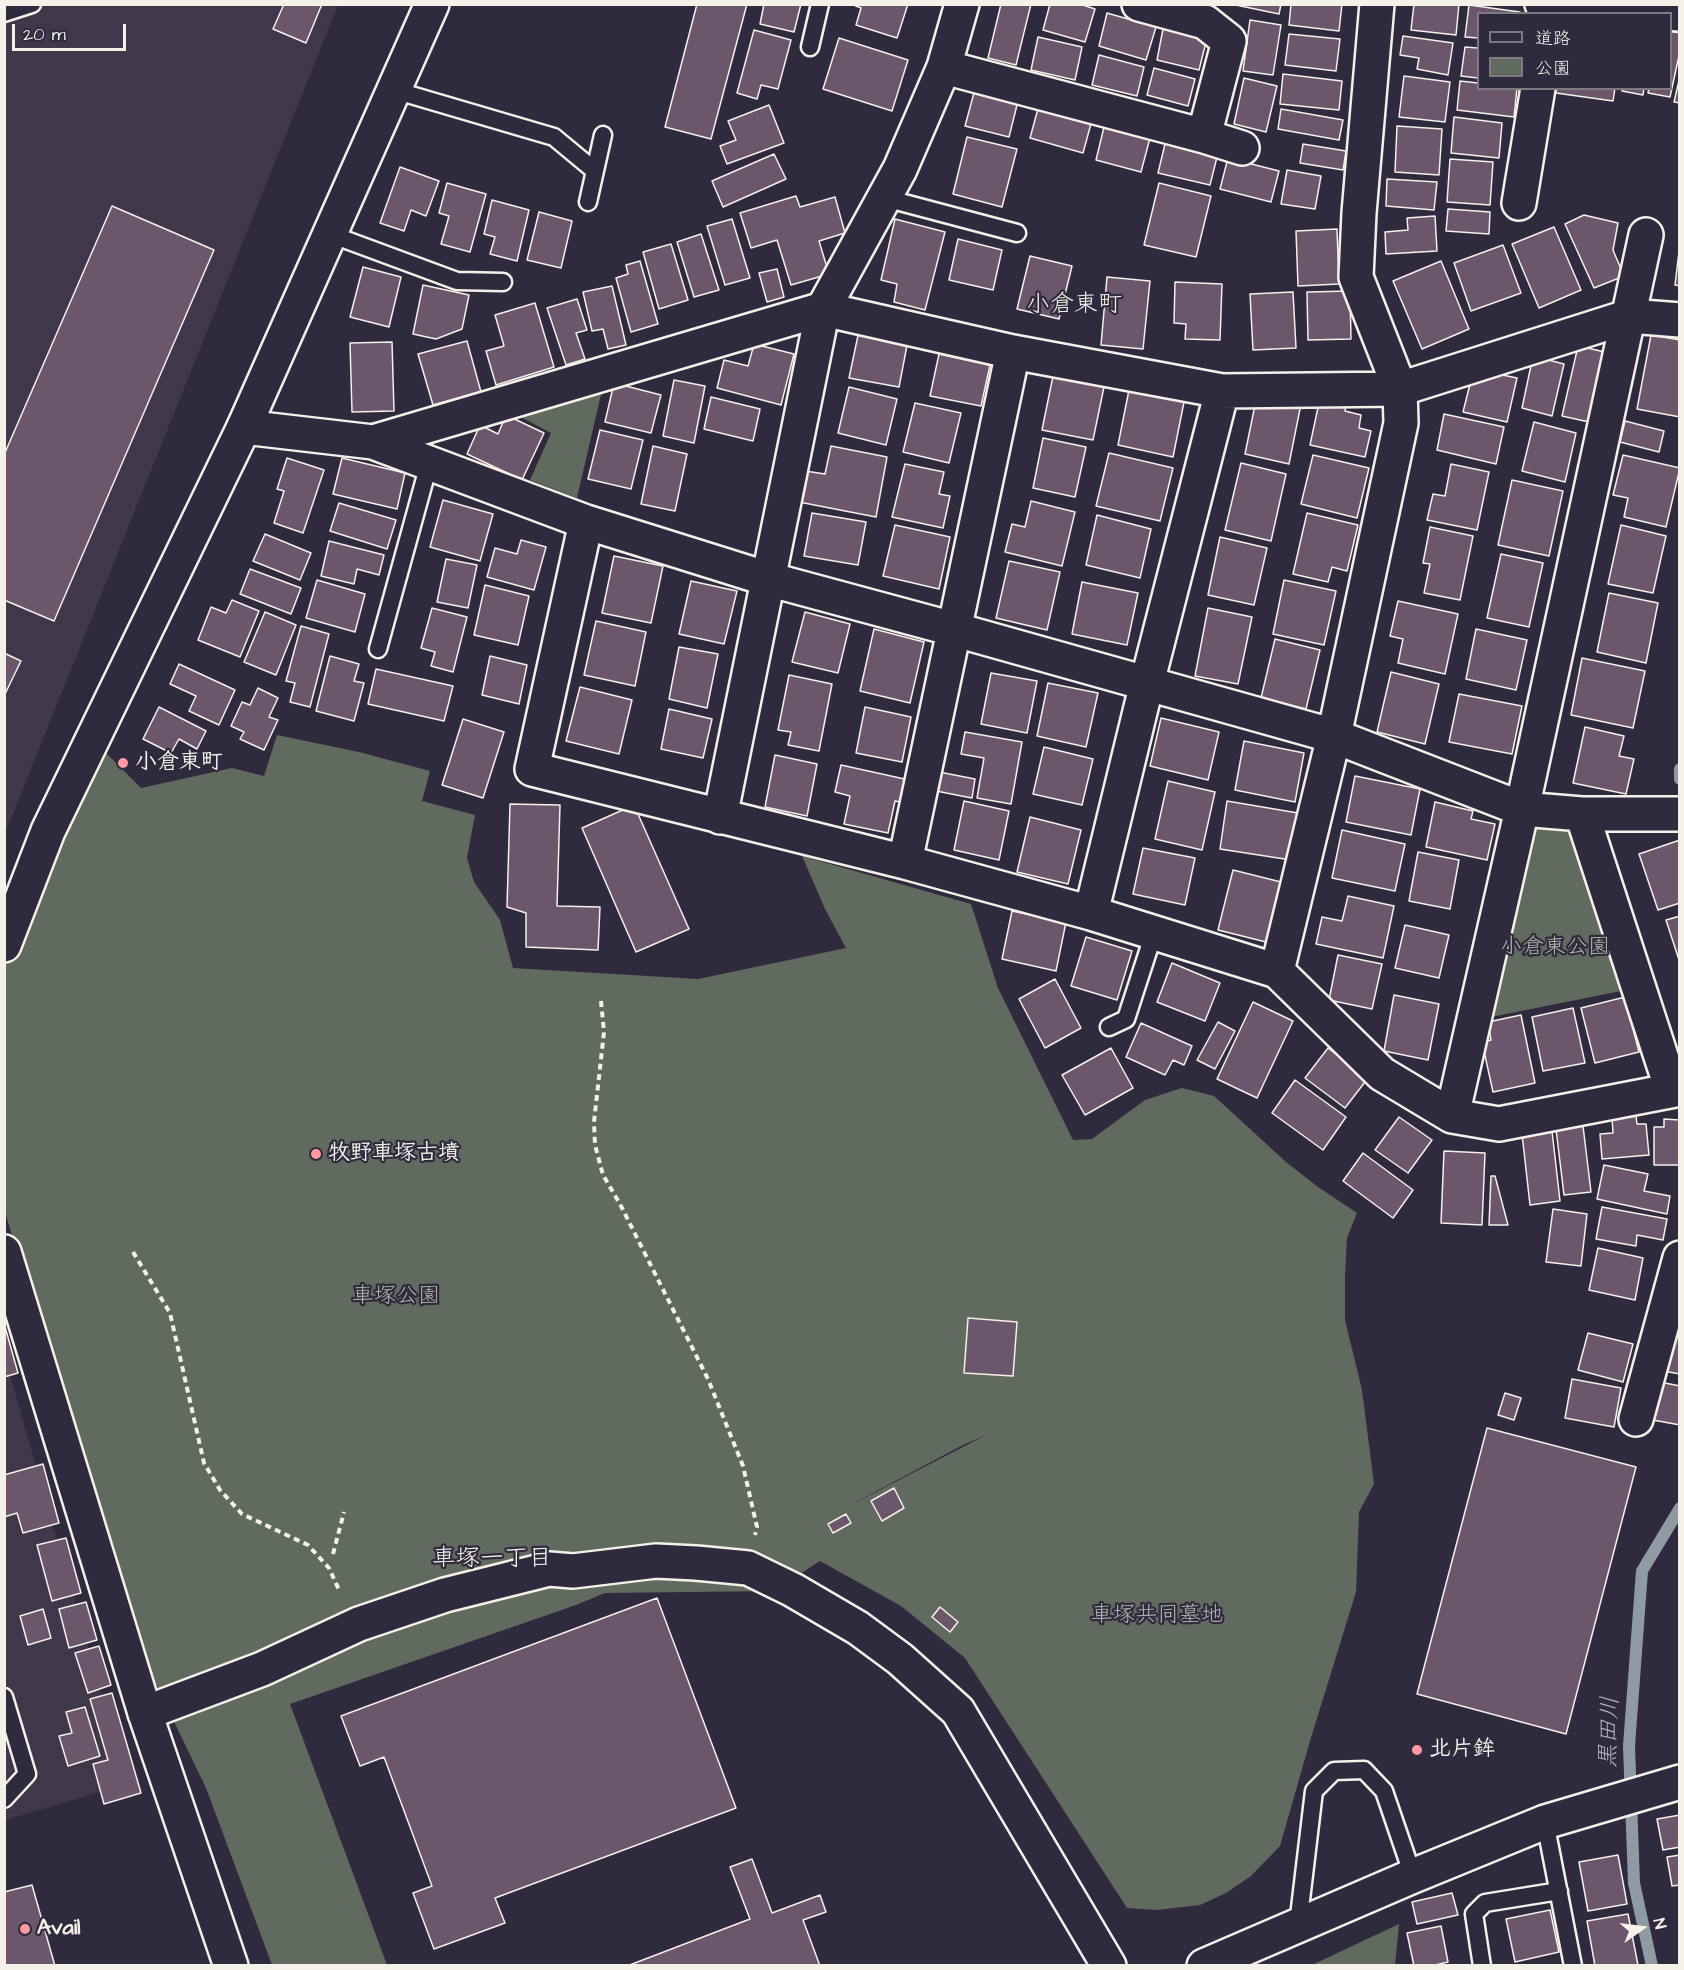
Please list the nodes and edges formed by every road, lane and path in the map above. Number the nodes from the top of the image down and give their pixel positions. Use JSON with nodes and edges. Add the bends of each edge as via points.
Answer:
{"nodes":[{"id":1,"x":32,"y":4,"type":"edge"},
{"id":2,"x":432,"y":4,"type":"edge"},
{"id":3,"x":820,"y":4,"type":"edge"},
{"id":4,"x":962,"y":4,"type":"edge"},
{"id":5,"x":1139,"y":4,"type":"edge"},
{"id":6,"x":1377,"y":4,"type":"edge"},
{"id":7,"x":1542,"y":4,"type":"edge"},
{"id":8,"x":1552,"y":5,"type":"edge"},
{"id":9,"x":1652,"y":12,"type":"edge"},
{"id":10,"x":4,"y":13,"type":"edge"},
{"id":11,"x":810,"y":47,"type":"dead end"},
{"id":12,"x":944,"y":68,"type":"junction"},
{"id":13,"x":394,"y":90,"type":"junction"},
{"id":14,"x":1538,"y":90,"type":"edge"},
{"id":15,"x":603,"y":135,"type":"dead end"},
{"id":16,"x":1204,"y":136,"type":"junction"},
{"id":17,"x":1242,"y":148,"type":"dead end"},
{"id":18,"x":594,"y":171,"type":"junction"},
{"id":19,"x":885,"y":198,"type":"junction"},
{"id":20,"x":588,"y":202,"type":"dead end"},
{"id":21,"x":1519,"y":203,"type":"dead end"},
{"id":22,"x":1017,"y":233,"type":"dead end"},
{"id":23,"x":330,"y":234,"type":"junction"},
{"id":24,"x":1646,"y":235,"type":"dead end"},
{"id":25,"x":503,"y":282,"type":"dead end"},
{"id":26,"x":823,"y":309,"type":"junction"},
{"id":27,"x":1630,"y":316,"type":"junction"},
{"id":28,"x":1680,"y":320,"type":"edge"},
{"id":29,"x":1013,"y":352,"type":"junction"},
{"id":30,"x":1400,"y":389,"type":"junction"},
{"id":31,"x":1222,"y":391,"type":"junction"},
{"id":32,"x":244,"y":427,"type":"junction"},
{"id":33,"x":373,"y":442,"type":"junction"},
{"id":34,"x":429,"y":464,"type":"junction"},
{"id":35,"x":586,"y":522,"type":"junction"},
{"id":36,"x":768,"y":579,"type":"junction"},
{"id":37,"x":954,"y":628,"type":"junction"},
{"id":38,"x":378,"y":649,"type":"dead end"},
{"id":39,"x":1147,"y":683,"type":"junction"},
{"id":40,"x":1334,"y":736,"type":"junction"},
{"id":41,"x":1522,"y":809,"type":"junction"},
{"id":42,"x":1582,"y":814,"type":"junction"},
{"id":43,"x":1676,"y":814,"type":"edge"},
{"id":44,"x":720,"y":818,"type":"junction"},
{"id":45,"x":905,"y":862,"type":"junction"},
{"id":46,"x":1091,"y":913,"type":"junction"},
{"id":47,"x":1154,"y":933,"type":"junction"},
{"id":48,"x":4,"y":945,"type":"edge"},
{"id":49,"x":1277,"y":972,"type":"junction"},
{"id":50,"x":601,"y":1001,"type":"dead end"},
{"id":51,"x":1109,"y":1027,"type":"dead end"},
{"id":52,"x":1676,"y":1089,"type":"edge"},
{"id":53,"x":1452,"y":1116,"type":"junction"},
{"id":54,"x":4,"y":1252,"type":"edge"},
{"id":55,"x":133,"y":1252,"type":"dead end"},
{"id":56,"x":1680,"y":1258,"type":"edge"},
{"id":57,"x":1636,"y":1419,"type":"dead end"},
{"id":58,"x":344,"y":1512,"type":"dead end"},
{"id":59,"x":333,"y":1554,"type":"dead end"},
{"id":60,"x":748,"y":1568,"type":"junction"},
{"id":61,"x":356,"y":1626,"type":"junction"},
{"id":62,"x":4,"y":1697,"type":"edge"},
{"id":63,"x":145,"y":1713,"type":"junction"},
{"id":64,"x":1680,"y":1782,"type":"edge"},
{"id":65,"x":4,"y":1799,"type":"edge"},
{"id":66,"x":1545,"y":1822,"type":"junction"},
{"id":67,"x":1413,"y":1876,"type":"junction"},
{"id":68,"x":1559,"y":1891,"type":"junction"},
{"id":69,"x":1298,"y":1925,"type":"junction"},
{"id":70,"x":231,"y":1965,"type":"edge"},
{"id":71,"x":1109,"y":1965,"type":"edge"},
{"id":72,"x":1204,"y":1965,"type":"edge"},
{"id":73,"x":1482,"y":1965,"type":"edge"},
{"id":74,"x":1573,"y":1965,"type":"edge"}],
"edges":[{"from":1,"to":10,"type":"lane"},
{"from":2,"to":13,"type":"street"},
{"from":3,"to":11,"type":"lane"},
{"from":4,"to":12,"type":"street"},
{"from":5,"to":16,"type":"street","via":[[1205,22],[1229,41]]},
{"from":6,"to":30,"type":"street","via":[[1356,276]]},
{"from":7,"to":8,"type":"street"},
{"from":8,"to":9,"type":"street"},
{"from":12,"to":16,"type":"street"},
{"from":12,"to":19,"type":"street"},
{"from":13,"to":18,"type":"lane","via":[[554,137]]},
{"from":13,"to":23,"type":"street"},
{"from":14,"to":21,"type":"street"},
{"from":15,"to":18,"type":"lane"},
{"from":16,"to":17,"type":"street"},
{"from":18,"to":20,"type":"lane"},
{"from":19,"to":22,"type":"lane"},
{"from":19,"to":26,"type":"street"},
{"from":23,"to":25,"type":"lane","via":[[458,281]]},
{"from":23,"to":32,"type":"street"},
{"from":24,"to":27,"type":"street"},
{"from":26,"to":29,"type":"street"},
{"from":26,"to":33,"type":"street"},
{"from":26,"to":36,"type":"street"},
{"from":27,"to":28,"type":"street"},
{"from":27,"to":30,"type":"street"},
{"from":27,"to":41,"type":"street"},
{"from":29,"to":31,"type":"street"},
{"from":29,"to":37,"type":"street"},
{"from":30,"to":31,"type":"street"},
{"from":30,"to":40,"type":"street","via":[[1401,423]]},
{"from":31,"to":39,"type":"street"},
{"from":32,"to":33,"type":"street"},
{"from":32,"to":48,"type":"street","via":[[48,831]]},
{"from":33,"to":34,"type":"street"},
{"from":34,"to":35,"type":"street"},
{"from":34,"to":38,"type":"lane"},
{"from":35,"to":36,"type":"street"},
{"from":35,"to":44,"type":"street","via":[[532,769]]},
{"from":36,"to":37,"type":"street"},
{"from":36,"to":44,"type":"street"},
{"from":37,"to":39,"type":"street"},
{"from":37,"to":45,"type":"street"},
{"from":39,"to":40,"type":"street"},
{"from":39,"to":46,"type":"street"},
{"from":40,"to":41,"type":"street"},
{"from":40,"to":49,"type":"street"},
{"from":41,"to":42,"type":"street"},
{"from":41,"to":53,"type":"street"},
{"from":42,"to":43,"type":"street"},
{"from":42,"to":52,"type":"street"},
{"from":44,"to":45,"type":"street"},
{"from":45,"to":46,"type":"street"},
{"from":46,"to":47,"type":"street"},
{"from":47,"to":49,"type":"street"},
{"from":47,"to":51,"type":"lane","via":[[1126,1019]]},
{"from":49,"to":53,"type":"street","via":[[1382,1074]]},
{"from":50,"to":60,"type":"path","via":[[604,1032],[595,1145],[603,1175],[708,1379],[743,1466],[757,1527]]},
{"from":52,"to":53,"type":"street","via":[[1499,1124]]},
{"from":54,"to":63,"type":"street"},
{"from":55,"to":61,"type":"path","via":[[170,1313],[204,1463],[220,1490],[242,1514],[308,1545],[329,1568]]},
{"from":56,"to":57,"type":"street"},
{"from":58,"to":59,"type":"path"},
{"from":60,"to":61,"type":"street","via":[[656,1561],[592,1569],[549,1569],[445,1595]]},
{"from":60,"to":71,"type":"street","via":[[858,1628],[900,1659],[958,1712]]},
{"from":61,"to":63,"type":"street","via":[[262,1669]]},
{"from":62,"to":65,"type":"lane","via":[[27,1774]]},
{"from":63,"to":70,"type":"street"},
{"from":64,"to":66,"type":"street"},
{"from":66,"to":67,"type":"street"},
{"from":66,"to":68,"type":"lane"},
{"from":67,"to":69,"type":"street"},
{"from":67,"to":69,"type":"lane","via":[[1384,1791],[1364,1770],[1334,1771],[1314,1791]]},
{"from":68,"to":73,"type":"lane","via":[[1485,1903],[1474,1914]]},
{"from":68,"to":74,"type":"lane"},
{"from":69,"to":72,"type":"street"}]}
